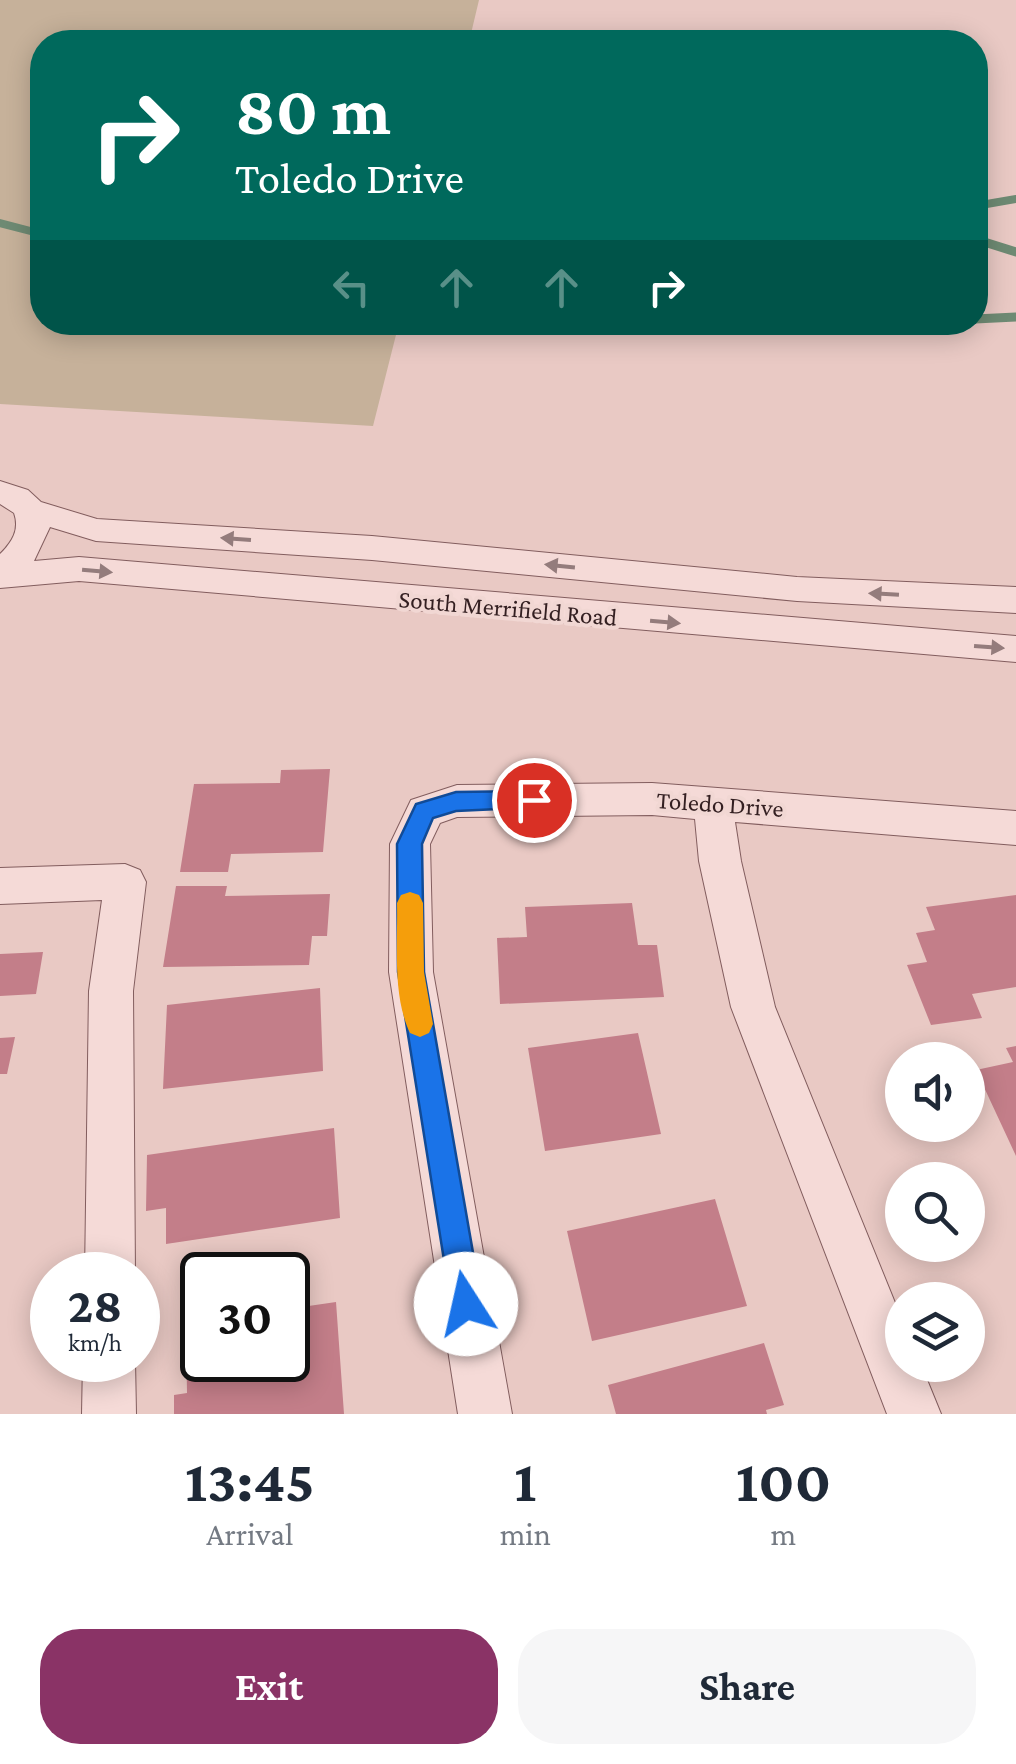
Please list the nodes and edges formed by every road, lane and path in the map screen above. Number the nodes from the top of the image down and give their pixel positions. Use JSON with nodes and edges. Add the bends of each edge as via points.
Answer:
{"nodes":[{"id":1,"x":0,"y":492,"type":"edge"},
{"id":2,"x":31,"y":510,"type":"junction"},
{"id":3,"x":0,"y":574,"type":"edge"},
{"id":4,"x":1016,"y":600,"type":"edge"},
{"id":5,"x":1016,"y":649,"type":"edge"},
{"id":6,"x":712,"y":803,"type":"junction"},
{"id":7,"x":1016,"y":828,"type":"edge"},
{"id":8,"x":0,"y":886,"type":"edge"},
{"id":9,"x":110,"y":1252,"type":"edge"},
{"id":10,"x":109,"y":1382,"type":"edge"},
{"id":11,"x":109,"y":1414,"type":"edge"},
{"id":12,"x":485,"y":1414,"type":"edge"},
{"id":13,"x":914,"y":1414,"type":"edge"}],
"edges":[{"from":1,"to":2,"type":"street","name":"South Merrifield Road"},
{"from":2,"to":3,"type":"street","via":[[33,538]]},
{"from":4,"to":2,"type":"street","name":"South Merrifield Road","one_way":true,"via":[[797,589],[372,548],[96,530]]},
{"from":3,"to":5,"type":"street","name":"South Merrifield Road","one_way":true,"via":[[79,569]]},
{"from":6,"to":7,"type":"street","name":"Toledo Drive"},
{"from":6,"to":12,"type":"street","name":"Toledo Drive","via":[[456,801],[424,811],[410,844],[411,972]]},
{"from":6,"to":13,"type":"street","via":[[753,1007]]},
{"from":8,"to":9,"type":"street","via":[[125,882],[111,991]]},
{"from":10,"to":11,"type":"street"}]}
